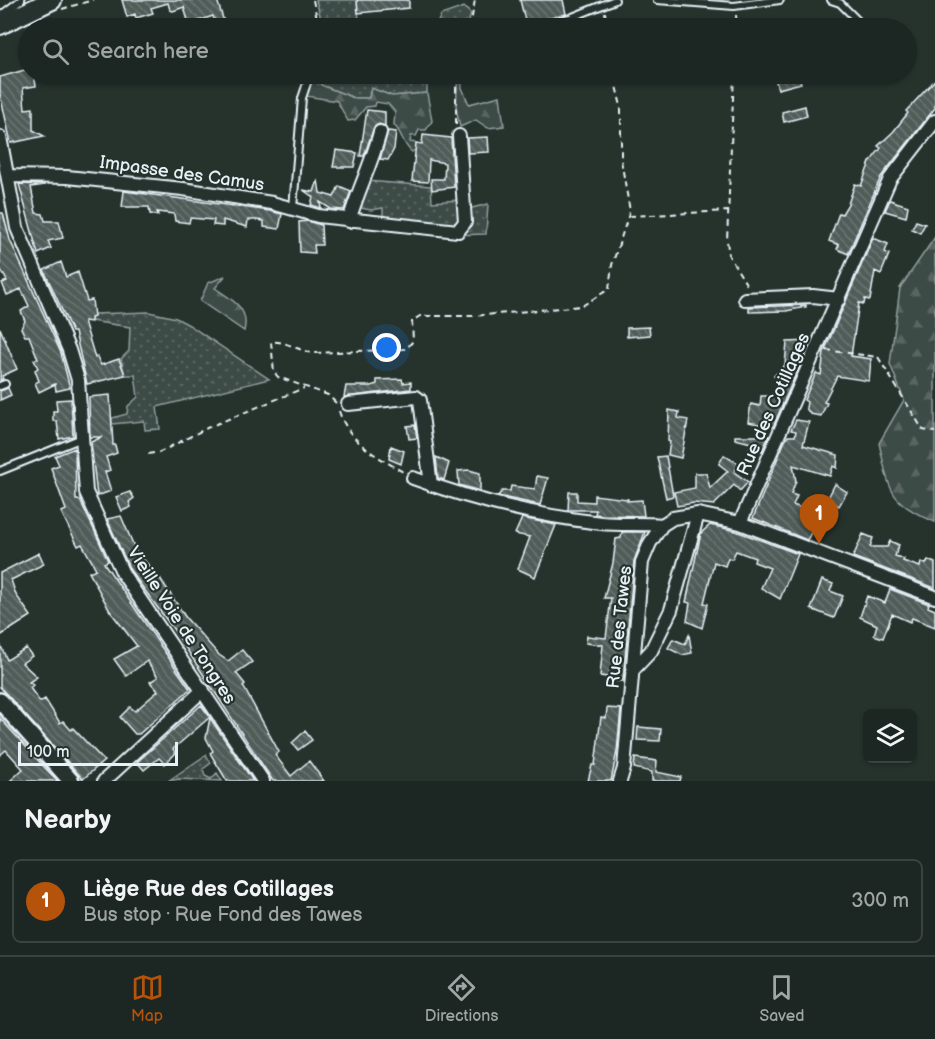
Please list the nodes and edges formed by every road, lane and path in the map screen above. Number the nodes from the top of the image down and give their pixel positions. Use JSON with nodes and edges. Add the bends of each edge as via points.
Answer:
{"nodes":[{"id":1,"x":21,"y":0,"type":"edge"},
{"id":2,"x":37,"y":0,"type":"edge"},
{"id":3,"x":93,"y":0,"type":"edge"},
{"id":4,"x":313,"y":0,"type":"edge"},
{"id":5,"x":475,"y":0,"type":"edge"},
{"id":6,"x":615,"y":0,"type":"edge"},
{"id":7,"x":657,"y":0,"type":"edge"},
{"id":8,"x":780,"y":0,"type":"edge"},
{"id":9,"x":831,"y":0,"type":"edge"},
{"id":10,"x":56,"y":5,"type":"edge"},
{"id":11,"x":605,"y":6,"type":"junction"},
{"id":12,"x":734,"y":6,"type":"junction"},
{"id":13,"x":1,"y":17,"type":"edge"},
{"id":14,"x":317,"y":18,"type":"edge"},
{"id":15,"x":472,"y":18,"type":"edge"},
{"id":16,"x":564,"y":18,"type":"edge"},
{"id":17,"x":606,"y":18,"type":"edge"},
{"id":18,"x":736,"y":18,"type":"edge"},
{"id":19,"x":854,"y":18,"type":"edge"},
{"id":20,"x":307,"y":84,"type":"edge"},
{"id":21,"x":455,"y":84,"type":"edge"},
{"id":22,"x":616,"y":84,"type":"edge"},
{"id":23,"x":734,"y":84,"type":"edge"},
{"id":24,"x":935,"y":121,"type":"edge"},
{"id":25,"x":380,"y":132,"type":"dead end"},
{"id":26,"x":459,"y":136,"type":"joint"},
{"id":27,"x":0,"y":137,"type":"edge"},
{"id":28,"x":8,"y":176,"type":"junction"},
{"id":29,"x":293,"y":208,"type":"junction"},
{"id":30,"x":729,"y":211,"type":"junction"},
{"id":31,"x":628,"y":216,"type":"junction"},
{"id":32,"x":350,"y":221,"type":"junction"},
{"id":33,"x":750,"y":299,"type":"joint"},
{"id":34,"x":838,"y":299,"type":"junction"},
{"id":35,"x":817,"y":349,"type":"junction"},
{"id":36,"x":304,"y":388,"type":"junction"},
{"id":37,"x":348,"y":404,"type":"dead end"},
{"id":38,"x":935,"y":432,"type":"edge"},
{"id":39,"x":82,"y":438,"type":"junction"},
{"id":40,"x":148,"y":454,"type":"dead end"},
{"id":41,"x":0,"y":471,"type":"edge"},
{"id":42,"x":412,"y":478,"type":"joint"},
{"id":43,"x":431,"y":484,"type":"junction"},
{"id":44,"x":698,"y":514,"type":"junction"},
{"id":45,"x":740,"y":523,"type":"junction"},
{"id":46,"x":662,"y":525,"type":"junction"},
{"id":47,"x":935,"y":597,"type":"edge"},
{"id":48,"x":633,"y":671,"type":"junction"},
{"id":49,"x":203,"y":690,"type":"junction"},
{"id":50,"x":0,"y":701,"type":"edge"},
{"id":51,"x":71,"y":781,"type":"edge"},
{"id":52,"x":104,"y":781,"type":"edge"},
{"id":53,"x":263,"y":781,"type":"edge"},
{"id":54,"x":620,"y":781,"type":"edge"}],
"edges":[{"from":1,"to":13,"type":"lane"},
{"from":2,"to":13,"type":"main road"},
{"from":3,"to":10,"type":"path"},
{"from":4,"to":14,"type":"path"},
{"from":5,"to":15,"type":"path"},
{"from":6,"to":11,"type":"lane"},
{"from":7,"to":12,"type":"lane"},
{"from":8,"to":12,"type":"lane"},
{"from":9,"to":19,"type":"lane","via":[[840,3]]},
{"from":10,"to":13,"type":"main road"},
{"from":11,"to":16,"type":"lane"},
{"from":11,"to":17,"type":"path"},
{"from":12,"to":18,"type":"path"},
{"from":20,"to":29,"type":"lane","via":[[302,98]]},
{"from":21,"to":26,"type":"path"},
{"from":22,"to":31,"type":"path","via":[[621,106],[621,160]]},
{"from":23,"to":30,"type":"path"},
{"from":24,"to":34,"type":"street","name":"Rue des Cotillages","via":[[890,179]]},
{"from":25,"to":32,"type":"street"},
{"from":26,"to":32,"type":"street","name":"Impasse des Camus","via":[[465,222],[458,231]]},
{"from":27,"to":28,"type":"street","name":"Vieille Voie de Tongres"},
{"from":28,"to":29,"type":"street","name":"Impasse des Camus","via":[[113,181]]},
{"from":28,"to":39,"type":"street","name":"Vieille Voie de Tongres","via":[[24,248],[69,350],[81,401]]},
{"from":29,"to":32,"type":"street","name":"Impasse des Camus"},
{"from":30,"to":31,"type":"path"},
{"from":30,"to":33,"type":"path","via":[[729,256]]},
{"from":31,"to":36,"type":"path","via":[[612,265],[609,289],[582,306],[474,316],[420,316],[412,321],[412,345],[387,351],[313,354],[282,342],[271,342],[274,372]]},
{"from":33,"to":34,"type":"street"},
{"from":34,"to":35,"type":"street","name":"Rue des Cotillages"},
{"from":35,"to":38,"type":"path","via":[[878,357],[923,430]]},
{"from":35,"to":45,"type":"street","name":"Rue des Cotillages"},
{"from":36,"to":40,"type":"path"},
{"from":36,"to":42,"type":"path","via":[[328,395],[335,401],[351,436]]},
{"from":37,"to":43,"type":"street","via":[[420,400]]},
{"from":39,"to":41,"type":"lane"},
{"from":39,"to":49,"type":"street","name":"Vieille Voie de Tongres","via":[[86,492],[123,574]]},
{"from":42,"to":43,"type":"street"},
{"from":43,"to":46,"type":"street","via":[[550,516],[603,524]]},
{"from":44,"to":45,"type":"street"},
{"from":44,"to":46,"type":"street","via":[[673,518]]},
{"from":44,"to":48,"type":"street","via":[[670,610],[651,651]]},
{"from":45,"to":47,"type":"street"},
{"from":46,"to":48,"type":"street","name":"Rue des Tawes","via":[[642,562]]},
{"from":48,"to":54,"type":"street","name":"Rue des Tawes"},
{"from":49,"to":52,"type":"street"},
{"from":49,"to":53,"type":"street","name":"Vieille Voie de Tongres"},
{"from":50,"to":51,"type":"street"}]}
